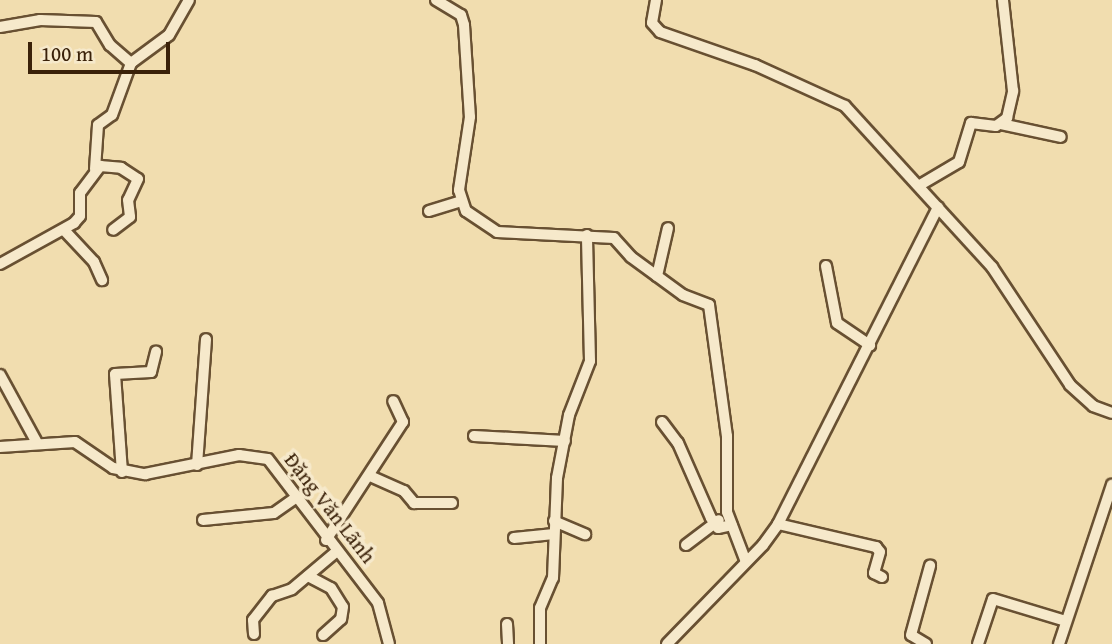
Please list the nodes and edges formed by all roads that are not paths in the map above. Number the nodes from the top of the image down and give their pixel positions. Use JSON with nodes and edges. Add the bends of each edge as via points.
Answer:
{"nodes":[{"id":1,"x":189,"y":0,"type":"edge"},
{"id":2,"x":436,"y":0,"type":"edge"},
{"id":3,"x":656,"y":0,"type":"edge"},
{"id":4,"x":1003,"y":0,"type":"edge"},
{"id":5,"x":0,"y":27,"type":"edge"},
{"id":6,"x":131,"y":62,"type":"junction"},
{"id":7,"x":1001,"y":124,"type":"junction"},
{"id":8,"x":1061,"y":137,"type":"dead end"},
{"id":9,"x":95,"y":169,"type":"junction"},
{"id":10,"x":920,"y":185,"type":"junction"},
{"id":11,"x":461,"y":201,"type":"junction"},
{"id":12,"x":938,"y":207,"type":"junction"},
{"id":13,"x":429,"y":211,"type":"dead end"},
{"id":14,"x":668,"y":228,"type":"dead end"},
{"id":15,"x":64,"y":230,"type":"junction"},
{"id":16,"x":113,"y":230,"type":"dead end"},
{"id":17,"x":587,"y":236,"type":"junction"},
{"id":18,"x":0,"y":264,"type":"edge"},
{"id":19,"x":826,"y":266,"type":"dead end"},
{"id":20,"x":657,"y":276,"type":"junction"},
{"id":21,"x":102,"y":280,"type":"dead end"},
{"id":22,"x":206,"y":339,"type":"dead end"},
{"id":23,"x":870,"y":345,"type":"junction"},
{"id":24,"x":156,"y":352,"type":"dead end"},
{"id":25,"x":0,"y":375,"type":"edge"},
{"id":26,"x":393,"y":401,"type":"dead end"},
{"id":27,"x":1112,"y":413,"type":"edge"},
{"id":28,"x":662,"y":422,"type":"dead end"},
{"id":29,"x":474,"y":436,"type":"dead end"},
{"id":30,"x":565,"y":441,"type":"junction"},
{"id":31,"x":37,"y":443,"type":"junction"},
{"id":32,"x":0,"y":447,"type":"edge"},
{"id":33,"x":197,"y":465,"type":"junction"},
{"id":34,"x":122,"y":472,"type":"junction"},
{"id":35,"x":370,"y":476,"type":"junction"},
{"id":36,"x":1112,"y":485,"type":"edge"},
{"id":37,"x":296,"y":497,"type":"junction"},
{"id":38,"x":452,"y":503,"type":"dead end"},
{"id":39,"x":727,"y":512,"type":"junction"},
{"id":40,"x":203,"y":520,"type":"dead end"},
{"id":41,"x":554,"y":522,"type":"junction"},
{"id":42,"x":715,"y":524,"type":"junction"},
{"id":43,"x":778,"y":524,"type":"junction"},
{"id":44,"x":732,"y":525,"type":"junction"},
{"id":45,"x":554,"y":534,"type":"junction"},
{"id":46,"x":586,"y":534,"type":"dead end"},
{"id":47,"x":514,"y":538,"type":"dead end"},
{"id":48,"x":326,"y":540,"type":"junction"},
{"id":49,"x":686,"y":545,"type":"dead end"},
{"id":50,"x":337,"y":552,"type":"junction"},
{"id":51,"x":746,"y":562,"type":"junction"},
{"id":52,"x":930,"y":566,"type":"dead end"},
{"id":53,"x":308,"y":576,"type":"junction"},
{"id":54,"x":882,"y":577,"type":"dead end"},
{"id":55,"x":1066,"y":621,"type":"junction"},
{"id":56,"x":507,"y":624,"type":"dead end"},
{"id":57,"x":254,"y":634,"type":"dead end"},
{"id":58,"x":323,"y":635,"type":"dead end"},
{"id":59,"x":390,"y":644,"type":"edge"},
{"id":60,"x":508,"y":644,"type":"edge"},
{"id":61,"x":540,"y":644,"type":"edge"},
{"id":62,"x":667,"y":644,"type":"edge"},
{"id":63,"x":926,"y":644,"type":"edge"},
{"id":64,"x":978,"y":644,"type":"edge"},
{"id":65,"x":1059,"y":644,"type":"edge"}],
"edges":[{"from":1,"to":6,"type":"street","via":[[169,35]]},
{"from":2,"to":11,"type":"street","via":[[461,15],[464,25],[470,117],[460,170]]},
{"from":3,"to":10,"type":"street","via":[[652,23],[660,32],[755,65],[845,106]]},
{"from":4,"to":7,"type":"street","via":[[1013,91],[1007,118]]},
{"from":5,"to":6,"type":"street","via":[[40,20],[96,22],[110,45]]},
{"from":6,"to":9,"type":"street","via":[[112,115],[98,125]]},
{"from":7,"to":8,"type":"street"},
{"from":7,"to":10,"type":"street","via":[[971,123],[959,162],[931,174]]},
{"from":9,"to":15,"type":"street","via":[[80,193],[80,216]]},
{"from":9,"to":16,"type":"street","via":[[117,167],[138,179],[128,200],[130,217]]},
{"from":10,"to":12,"type":"street"},
{"from":11,"to":13,"type":"street"},
{"from":11,"to":17,"type":"street","via":[[477,222],[497,233]]},
{"from":12,"to":23,"type":"street"},
{"from":12,"to":27,"type":"street","via":[[992,267],[1070,385],[1093,406]]},
{"from":14,"to":20,"type":"street"},
{"from":15,"to":18,"type":"street"},
{"from":15,"to":21,"type":"street","via":[[94,262]]},
{"from":17,"to":20,"type":"street","via":[[614,238]]},
{"from":17,"to":30,"type":"street","via":[[590,361],[569,415]]},
{"from":19,"to":23,"type":"street","via":[[836,323]]},
{"from":20,"to":39,"type":"street","via":[[710,308],[727,436]]},
{"from":22,"to":33,"type":"street"},
{"from":23,"to":43,"type":"street"},
{"from":24,"to":34,"type":"street","via":[[151,372],[115,374]]},
{"from":25,"to":31,"type":"street"},
{"from":26,"to":35,"type":"street","via":[[403,422]]},
{"from":28,"to":42,"type":"street","via":[[678,443]]},
{"from":29,"to":30,"type":"street"},
{"from":30,"to":41,"type":"street"},
{"from":31,"to":32,"type":"street"},
{"from":31,"to":34,"type":"street","via":[[75,442]]},
{"from":33,"to":34,"type":"street","name":"Đặng Văn Lãnh","via":[[145,474]]},
{"from":33,"to":37,"type":"street","name":"Đặng Văn Lãnh","via":[[239,455],[260,456],[275,465]]},
{"from":35,"to":38,"type":"street","via":[[404,491],[414,502]]},
{"from":35,"to":48,"type":"street"},
{"from":36,"to":55,"type":"street"},
{"from":37,"to":40,"type":"street","via":[[274,513]]},
{"from":37,"to":48,"type":"street","name":"Đặng Văn Lãnh"},
{"from":39,"to":42,"type":"street"},
{"from":39,"to":44,"type":"street"},
{"from":41,"to":45,"type":"street"},
{"from":41,"to":46,"type":"street"},
{"from":42,"to":44,"type":"street","via":[[718,528]]},
{"from":42,"to":49,"type":"street"},
{"from":43,"to":51,"type":"street"},
{"from":43,"to":54,"type":"street","via":[[876,547],[880,552],[874,573]]},
{"from":44,"to":51,"type":"street"},
{"from":45,"to":47,"type":"street"},
{"from":45,"to":61,"type":"street","via":[[553,578],[540,608]]},
{"from":48,"to":50,"type":"street","name":"Đặng Văn Lãnh"},
{"from":50,"to":53,"type":"street"},
{"from":50,"to":59,"type":"street","name":"Đặng Văn Lãnh","via":[[378,603]]},
{"from":51,"to":62,"type":"street"},
{"from":52,"to":63,"type":"street","via":[[911,635]]},
{"from":53,"to":57,"type":"street","via":[[292,589],[272,596],[253,620]]},
{"from":53,"to":58,"type":"street","via":[[331,589],[343,607],[341,619]]},
{"from":55,"to":64,"type":"street","via":[[997,598],[991,603]]},
{"from":55,"to":65,"type":"street"},
{"from":56,"to":60,"type":"street"}]}
